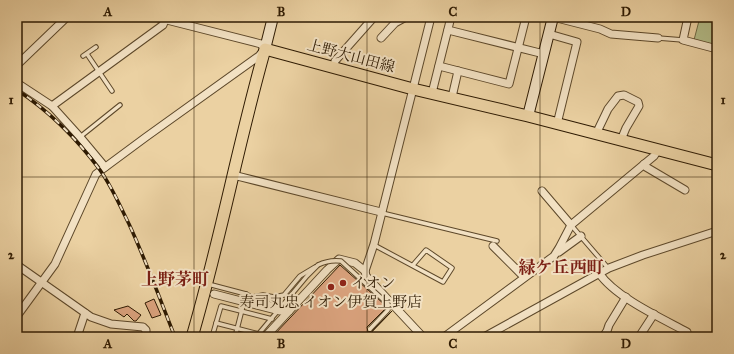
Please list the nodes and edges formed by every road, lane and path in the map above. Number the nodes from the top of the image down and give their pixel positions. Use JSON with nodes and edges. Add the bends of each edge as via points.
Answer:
{"nodes":[{"id":1,"x":66,"y":17,"type":"edge"},
{"id":2,"x":155,"y":17,"type":"edge"},
{"id":3,"x":273,"y":17,"type":"edge"},
{"id":4,"x":374,"y":17,"type":"edge"},
{"id":5,"x":389,"y":17,"type":"edge"},
{"id":6,"x":406,"y":17,"type":"edge"},
{"id":7,"x":431,"y":17,"type":"edge"},
{"id":8,"x":451,"y":17,"type":"edge"},
{"id":9,"x":526,"y":17,"type":"edge"},
{"id":10,"x":553,"y":17,"type":"edge"},
{"id":11,"x":688,"y":17,"type":"edge"},
{"id":12,"x":166,"y":18,"type":"edge"},
{"id":13,"x":395,"y":23,"type":"junction"},
{"id":14,"x":448,"y":30,"type":"junction"},
{"id":15,"x":549,"y":34,"type":"junction"},
{"id":16,"x":381,"y":38,"type":"dead end"},
{"id":17,"x":658,"y":38,"type":"joint"},
{"id":18,"x":682,"y":40,"type":"junction"},
{"id":19,"x":96,"y":47,"type":"dead end"},
{"id":20,"x":518,"y":48,"type":"junction"},
{"id":21,"x":265,"y":49,"type":"junction"},
{"id":22,"x":717,"y":49,"type":"edge"},
{"id":23,"x":544,"y":54,"type":"junction"},
{"id":24,"x":17,"y":65,"type":"edge"},
{"id":25,"x":439,"y":66,"type":"junction"},
{"id":26,"x":334,"y":67,"type":"junction"},
{"id":27,"x":458,"y":71,"type":"junction"},
{"id":28,"x":99,"y":72,"type":"junction"},
{"id":29,"x":17,"y":83,"type":"edge"},
{"id":30,"x":413,"y":89,"type":"junction"},
{"id":31,"x":112,"y":91,"type":"dead end"},
{"id":32,"x":432,"y":93,"type":"junction"},
{"id":33,"x":452,"y":97,"type":"junction"},
{"id":34,"x":52,"y":106,"type":"junction"},
{"id":35,"x":120,"y":106,"type":"dead end"},
{"id":36,"x":528,"y":116,"type":"junction"},
{"id":37,"x":557,"y":124,"type":"junction"},
{"id":38,"x":596,"y":134,"type":"junction"},
{"id":39,"x":80,"y":137,"type":"junction"},
{"id":40,"x":621,"y":140,"type":"junction"},
{"id":41,"x":658,"y":150,"type":"junction"},
{"id":42,"x":644,"y":164,"type":"junction"},
{"id":43,"x":717,"y":165,"type":"edge"},
{"id":44,"x":105,"y":167,"type":"junction"},
{"id":45,"x":233,"y":175,"type":"junction"},
{"id":46,"x":685,"y":190,"type":"dead end"},
{"id":47,"x":542,"y":191,"type":"dead end"},
{"id":48,"x":381,"y":212,"type":"junction"},
{"id":49,"x":571,"y":225,"type":"junction"},
{"id":50,"x":717,"y":231,"type":"edge"},
{"id":51,"x":581,"y":236,"type":"junction"},
{"id":52,"x":374,"y":244,"type":"junction"},
{"id":53,"x":495,"y":244,"type":"joint"},
{"id":54,"x":554,"y":256,"type":"junction"},
{"id":55,"x":17,"y":265,"type":"edge"},
{"id":56,"x":318,"y":265,"type":"junction"},
{"id":57,"x":413,"y":266,"type":"junction"},
{"id":58,"x":609,"y":268,"type":"junction"},
{"id":59,"x":365,"y":271,"type":"junction"},
{"id":60,"x":599,"y":273,"type":"junction"},
{"id":61,"x":524,"y":277,"type":"junction"},
{"id":62,"x":42,"y":282,"type":"junction"},
{"id":63,"x":207,"y":284,"type":"junction"},
{"id":64,"x":214,"y":294,"type":"dead end"},
{"id":65,"x":246,"y":294,"type":"junction"},
{"id":66,"x":254,"y":297,"type":"junction"},
{"id":67,"x":626,"y":297,"type":"junction"},
{"id":68,"x":244,"y":304,"type":"junction"},
{"id":69,"x":242,"y":311,"type":"junction"},
{"id":70,"x":282,"y":311,"type":"junction"},
{"id":71,"x":85,"y":314,"type":"junction"},
{"id":72,"x":654,"y":314,"type":"junction"},
{"id":73,"x":17,"y":316,"type":"edge"},
{"id":74,"x":272,"y":319,"type":"junction"},
{"id":75,"x":216,"y":323,"type":"junction"},
{"id":76,"x":238,"y":328,"type":"junction"},
{"id":77,"x":370,"y":329,"type":"dead end"},
{"id":78,"x":495,"y":334,"type":"edge"},
{"id":79,"x":262,"y":335,"type":"edge"},
{"id":80,"x":78,"y":337,"type":"edge"},
{"id":81,"x":148,"y":337,"type":"edge"},
{"id":82,"x":192,"y":337,"type":"edge"},
{"id":83,"x":212,"y":337,"type":"edge"},
{"id":84,"x":235,"y":337,"type":"edge"},
{"id":85,"x":256,"y":337,"type":"edge"},
{"id":86,"x":423,"y":337,"type":"edge"},
{"id":87,"x":444,"y":337,"type":"edge"},
{"id":88,"x":484,"y":337,"type":"edge"},
{"id":89,"x":604,"y":337,"type":"edge"},
{"id":90,"x":639,"y":337,"type":"edge"},
{"id":91,"x":684,"y":337,"type":"edge"}],
"edges":[{"from":1,"to":24,"type":"street"},
{"from":2,"to":12,"type":"street"},
{"from":3,"to":21,"type":"street"},
{"from":4,"to":26,"type":"street","via":[[335,61]]},
{"from":5,"to":13,"type":"street"},
{"from":6,"to":13,"type":"street"},
{"from":7,"to":30,"type":"street"},
{"from":8,"to":14,"type":"street"},
{"from":9,"to":20,"type":"street"},
{"from":10,"to":15,"type":"street"},
{"from":10,"to":17,"type":"street","via":[[611,34]]},
{"from":11,"to":18,"type":"street"},
{"from":12,"to":21,"type":"street","via":[[261,44]]},
{"from":12,"to":28,"type":"street","via":[[163,25]]},
{"from":13,"to":16,"type":"street"},
{"from":14,"to":20,"type":"street"},
{"from":14,"to":25,"type":"street"},
{"from":15,"to":23,"type":"street"},
{"from":15,"to":37,"type":"street","via":[[577,42]]},
{"from":17,"to":18,"type":"lane"},
{"from":18,"to":22,"type":"street"},
{"from":19,"to":28,"type":"lane","via":[[85,55]]},
{"from":20,"to":23,"type":"street"},
{"from":20,"to":27,"type":"street","via":[[509,84]]},
{"from":21,"to":26,"type":"main road","name":"上野大山田線"},
{"from":21,"to":44,"type":"street"},
{"from":21,"to":45,"type":"main road"},
{"from":23,"to":36,"type":"street"},
{"from":25,"to":27,"type":"street"},
{"from":25,"to":32,"type":"street"},
{"from":26,"to":30,"type":"main road","name":"上野大山田線"},
{"from":27,"to":33,"type":"street"},
{"from":28,"to":31,"type":"lane"},
{"from":28,"to":34,"type":"street"},
{"from":29,"to":34,"type":"street"},
{"from":30,"to":32,"type":"main road","name":"上野大山田線"},
{"from":30,"to":48,"type":"street"},
{"from":32,"to":33,"type":"main road","name":"上野大山田線"},
{"from":33,"to":36,"type":"main road","name":"上野大山田線"},
{"from":34,"to":39,"type":"street"},
{"from":35,"to":39,"type":"lane"},
{"from":36,"to":37,"type":"main road","name":"上野大山田線"},
{"from":37,"to":38,"type":"main road","name":"上野大山田線"},
{"from":38,"to":40,"type":"main road","name":"上野大山田線"},
{"from":38,"to":40,"type":"street","via":[[608,109],[618,96],[624,95],[638,102],[639,106]]},
{"from":39,"to":44,"type":"street"},
{"from":40,"to":41,"type":"main road","name":"上野大山田線"},
{"from":41,"to":42,"type":"street"},
{"from":41,"to":43,"type":"main road","name":"上野大山田線"},
{"from":42,"to":46,"type":"street"},
{"from":42,"to":49,"type":"street"},
{"from":44,"to":62,"type":"street","via":[[96,174],[55,264]]},
{"from":45,"to":48,"type":"street"},
{"from":45,"to":63,"type":"main road"},
{"from":47,"to":49,"type":"street"},
{"from":48,"to":52,"type":"street"},
{"from":48,"to":53,"type":"lane"},
{"from":49,"to":51,"type":"lane"},
{"from":49,"to":54,"type":"street"},
{"from":50,"to":58,"type":"street"},
{"from":51,"to":54,"type":"street"},
{"from":51,"to":58,"type":"lane"},
{"from":52,"to":57,"type":"lane"},
{"from":52,"to":59,"type":"street"},
{"from":53,"to":61,"type":"street"},
{"from":54,"to":61,"type":"street"},
{"from":55,"to":62,"type":"street"},
{"from":56,"to":66,"type":"lane","via":[[300,276],[284,295]]},
{"from":56,"to":70,"type":"lane","via":[[288,300]]},
{"from":56,"to":77,"type":"lane","bridge":true,"via":[[334,260],[342,261],[388,304],[388,310]]},
{"from":57,"to":57,"type":"lane","via":[[426,250],[452,268],[443,282]]},
{"from":58,"to":60,"type":"street"},
{"from":59,"to":70,"type":"street","via":[[356,263],[339,259]]},
{"from":59,"to":86,"type":"street","via":[[366,276]]},
{"from":60,"to":67,"type":"street","via":[[604,281]]},
{"from":60,"to":78,"type":"street"},
{"from":61,"to":87,"type":"street"},
{"from":62,"to":71,"type":"street"},
{"from":62,"to":73,"type":"street"},
{"from":63,"to":65,"type":"lane"},
{"from":63,"to":82,"type":"main road"},
{"from":64,"to":68,"type":"street"},
{"from":65,"to":66,"type":"lane"},
{"from":65,"to":68,"type":"lane"},
{"from":66,"to":70,"type":"lane"},
{"from":67,"to":72,"type":"street"},
{"from":67,"to":89,"type":"street"},
{"from":68,"to":69,"type":"lane"},
{"from":68,"to":70,"type":"street"},
{"from":69,"to":74,"type":"lane"},
{"from":69,"to":75,"type":"lane","via":[[221,306]]},
{"from":69,"to":76,"type":"lane"},
{"from":70,"to":74,"type":"lane"},
{"from":70,"to":79,"type":"street"},
{"from":71,"to":80,"type":"street"},
{"from":71,"to":81,"type":"street","via":[[110,324],[143,327]]},
{"from":72,"to":90,"type":"street"},
{"from":72,"to":91,"type":"street","via":[[687,332]]},
{"from":74,"to":79,"type":"lane"},
{"from":75,"to":76,"type":"lane"},
{"from":75,"to":83,"type":"lane"},
{"from":76,"to":79,"type":"lane"},
{"from":76,"to":84,"type":"lane"},
{"from":78,"to":88,"type":"street"},
{"from":79,"to":85,"type":"lane"}]}
